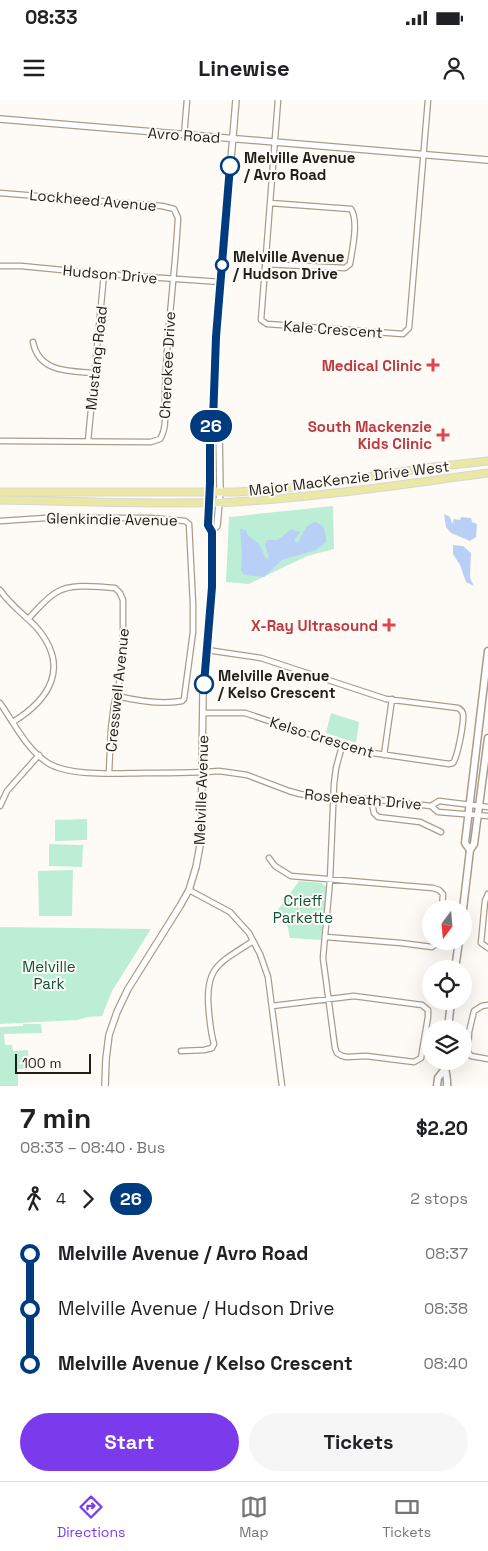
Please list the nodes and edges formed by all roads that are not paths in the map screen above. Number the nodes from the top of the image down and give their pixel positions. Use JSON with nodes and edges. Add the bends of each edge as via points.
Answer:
{"nodes":[{"id":1,"x":187,"y":100,"type":"edge"},
{"id":2,"x":236,"y":100,"type":"edge"},
{"id":3,"x":278,"y":100,"type":"edge"},
{"id":4,"x":428,"y":100,"type":"edge"},
{"id":5,"x":0,"y":120,"type":"edge"},
{"id":6,"x":184,"y":136,"type":"junction"},
{"id":7,"x":233,"y":139,"type":"junction"},
{"id":8,"x":274,"y":142,"type":"junction"},
{"id":9,"x":423,"y":155,"type":"junction"},
{"id":10,"x":488,"y":160,"type":"edge"},
{"id":11,"x":0,"y":193,"type":"edge"},
{"id":12,"x":270,"y":203,"type":"junction"},
{"id":13,"x":265,"y":264,"type":"junction"},
{"id":14,"x":0,"y":266,"type":"edge"},
{"id":15,"x":104,"y":274,"type":"junction"},
{"id":16,"x":172,"y":279,"type":"junction"},
{"id":17,"x":221,"y":282,"type":"junction"},
{"id":18,"x":33,"y":342,"type":"dead end"},
{"id":19,"x":95,"y":373,"type":"junction"},
{"id":20,"x":213,"y":421,"type":"junction"},
{"id":21,"x":0,"y":441,"type":"edge"},
{"id":22,"x":88,"y":441,"type":"junction"},
{"id":23,"x":488,"y":461,"type":"edge"},
{"id":24,"x":488,"y":473,"type":"edge"},
{"id":25,"x":0,"y":492,"type":"edge"},
{"id":26,"x":210,"y":492,"type":"junction"},
{"id":27,"x":220,"y":492,"type":"junction"},
{"id":28,"x":0,"y":500,"type":"edge"},
{"id":29,"x":208,"y":502,"type":"junction"},
{"id":30,"x":219,"y":502,"type":"junction"},
{"id":31,"x":0,"y":521,"type":"edge"},
{"id":32,"x":212,"y":532,"type":"junction"},
{"id":33,"x":0,"y":590,"type":"edge"},
{"id":34,"x":28,"y":619,"type":"junction"},
{"id":35,"x":207,"y":650,"type":"junction"},
{"id":36,"x":488,"y":651,"type":"edge"},
{"id":37,"x":117,"y":696,"type":"junction"},
{"id":38,"x":392,"y":699,"type":"junction"},
{"id":39,"x":0,"y":703,"type":"edge"},
{"id":40,"x":203,"y":713,"type":"junction"},
{"id":41,"x":13,"y":722,"type":"junction"},
{"id":42,"x":488,"y":738,"type":"edge"},
{"id":43,"x":342,"y":746,"type":"junction"},
{"id":44,"x":38,"y":755,"type":"junction"},
{"id":45,"x":384,"y":755,"type":"junction"},
{"id":46,"x":202,"y":772,"type":"junction"},
{"id":47,"x":109,"y":773,"type":"junction"},
{"id":48,"x":334,"y":797,"type":"junction"},
{"id":49,"x":371,"y":799,"type":"junction"},
{"id":50,"x":470,"y":805,"type":"junction"},
{"id":51,"x":0,"y":806,"type":"edge"},
{"id":52,"x":431,"y":806,"type":"junction"},
{"id":53,"x":480,"y":806,"type":"junction"},
{"id":54,"x":488,"y":807,"type":"edge"},
{"id":55,"x":469,"y":814,"type":"junction"},
{"id":56,"x":478,"y":815,"type":"junction"},
{"id":57,"x":488,"y":816,"type":"edge"},
{"id":58,"x":441,"y":832,"type":"dead end"},
{"id":59,"x":470,"y":850,"type":"junction"},
{"id":60,"x":269,"y":858,"type":"dead end"},
{"id":61,"x":330,"y":880,"type":"junction"},
{"id":62,"x":189,"y":890,"type":"junction"},
{"id":63,"x":488,"y":894,"type":"edge"},
{"id":64,"x":442,"y":900,"type":"edge"},
{"id":65,"x":464,"y":900,"type":"edge"},
{"id":66,"x":326,"y":937,"type":"junction"},
{"id":67,"x":253,"y":941,"type":"junction"},
{"id":68,"x":422,"y":946,"type":"edge"},
{"id":69,"x":488,"y":948,"type":"edge"},
{"id":70,"x":329,"y":998,"type":"junction"},
{"id":71,"x":488,"y":1005,"type":"edge"},
{"id":72,"x":272,"y":1006,"type":"junction"},
{"id":73,"x":181,"y":1051,"type":"dead end"},
{"id":74,"x":488,"y":1059,"type":"edge"},
{"id":75,"x":444,"y":1070,"type":"joint"},
{"id":76,"x":105,"y":1086,"type":"edge"},
{"id":77,"x":282,"y":1086,"type":"edge"},
{"id":78,"x":437,"y":1086,"type":"edge"},
{"id":79,"x":447,"y":1086,"type":"edge"}],
"edges":[{"from":1,"to":6,"type":"street"},
{"from":2,"to":7,"type":"street","name":"Melville Avenue"},
{"from":3,"to":8,"type":"street","name":"Kale Crescent"},
{"from":4,"to":9,"type":"street"},
{"from":5,"to":6,"type":"street","name":"Avro Road"},
{"from":6,"to":7,"type":"street","name":"Avro Road"},
{"from":7,"to":8,"type":"street","name":"Avro Road"},
{"from":7,"to":17,"type":"street","name":"Melville Avenue"},
{"from":8,"to":9,"type":"street","name":"Avro Road"},
{"from":8,"to":12,"type":"street","name":"Kale Crescent"},
{"from":9,"to":10,"type":"street","name":"Avro Road"},
{"from":9,"to":13,"type":"street","name":"Kale Crescent","via":[[409,328],[403,334],[267,324],[261,320]]},
{"from":11,"to":16,"type":"street","name":"Lockheed Avenue","via":[[174,209],[178,218]]},
{"from":12,"to":13,"type":"street","name":"Kale Crescent"},
{"from":12,"to":13,"type":"street","via":[[352,209],[355,214],[354,231],[350,264],[345,268]]},
{"from":14,"to":15,"type":"street","name":"Hudson Drive"},
{"from":15,"to":16,"type":"street","name":"Hudson Drive"},
{"from":15,"to":19,"type":"street","name":"Mustang Road"},
{"from":16,"to":17,"type":"street","name":"Hudson Drive"},
{"from":16,"to":22,"type":"street","name":"Cherokee Drive","via":[[162,437],[150,442]]},
{"from":17,"to":20,"type":"street","name":"Melville Avenue"},
{"from":18,"to":19,"type":"street","via":[[43,362],[54,368]]},
{"from":19,"to":22,"type":"street","name":"Mustang Road"},
{"from":20,"to":26,"type":"street","name":"Melville Avenue","via":[[210,431]]},
{"from":20,"to":27,"type":"street","name":"Melville Avenue","via":[[219,429]]},
{"from":21,"to":22,"type":"street","name":"Cherokee Drive"},
{"from":23,"to":27,"type":"main road","name":"Major MacKenzie Drive West","via":[[299,487]]},
{"from":24,"to":30,"type":"main road","name":"Major MacKenzie Drive West","via":[[297,497]]},
{"from":25,"to":26,"type":"main road","name":"Major MacKenzie Drive West"},
{"from":26,"to":27,"type":"main road","name":"Major MacKenzie Drive West"},
{"from":26,"to":29,"type":"street","name":"Melville Avenue"},
{"from":27,"to":30,"type":"street","name":"Melville Avenue"},
{"from":28,"to":29,"type":"main road","name":"Major MacKenzie Drive West"},
{"from":29,"to":30,"type":"main road","name":"Major MacKenzie Drive West"},
{"from":29,"to":32,"type":"street","name":"Melville Avenue","via":[[208,525]]},
{"from":30,"to":32,"type":"street","name":"Melville Avenue","via":[[217,526]]},
{"from":31,"to":37,"type":"street","name":"Glenkindie Avenue","via":[[152,518],[190,524],[193,632],[184,699],[151,702]]},
{"from":32,"to":35,"type":"street","name":"Melville Avenue","via":[[213,582]]},
{"from":33,"to":34,"type":"street"},
{"from":34,"to":37,"type":"street","name":"Cresswell Avenue","via":[[51,596],[64,590],[118,589],[123,600],[124,633]]},
{"from":34,"to":41,"type":"street","via":[[51,649],[53,674],[42,698]]},
{"from":35,"to":38,"type":"street","name":"Kelso Crescent","via":[[261,658]]},
{"from":35,"to":40,"type":"street","name":"Melville Avenue"},
{"from":36,"to":50,"type":"main road"},
{"from":37,"to":47,"type":"street","name":"Cresswell Avenue"},
{"from":38,"to":45,"type":"street"},
{"from":38,"to":45,"type":"street","name":"Kelso Crescent","via":[[458,708],[463,717],[457,756],[453,762]]},
{"from":39,"to":41,"type":"street","name":"Roseheath Drive"},
{"from":40,"to":43,"type":"street","name":"Kelso Crescent","via":[[245,713]]},
{"from":40,"to":46,"type":"street","name":"Melville Avenue"},
{"from":41,"to":44,"type":"street","name":"Roseheath Drive"},
{"from":42,"to":53,"type":"main road"},
{"from":43,"to":45,"type":"street","name":"Kelso Crescent"},
{"from":43,"to":48,"type":"street","via":[[336,768]]},
{"from":44,"to":47,"type":"street","name":"Roseheath Drive","via":[[59,768]]},
{"from":44,"to":51,"type":"street","via":[[7,791]]},
{"from":46,"to":47,"type":"street","name":"Roseheath Drive"},
{"from":46,"to":48,"type":"street","name":"Roseheath Drive","via":[[247,775],[289,791]]},
{"from":46,"to":62,"type":"street","name":"Melville Avenue","via":[[201,840]]},
{"from":48,"to":49,"type":"street","name":"Roseheath Drive"},
{"from":48,"to":61,"type":"street"},
{"from":49,"to":52,"type":"street","name":"Roseheath Drive"},
{"from":49,"to":58,"type":"street","via":[[378,817],[420,822]]},
{"from":50,"to":52,"type":"street","name":"Roseheath Drive","via":[[439,801]]},
{"from":50,"to":53,"type":"street","name":"Roseheath Drive"},
{"from":50,"to":55,"type":"main road"},
{"from":52,"to":55,"type":"street","name":"Roseheath Drive","via":[[438,812]]},
{"from":53,"to":54,"type":"street","name":"Roseheath Drive"},
{"from":53,"to":56,"type":"main road"},
{"from":55,"to":56,"type":"street","name":"Roseheath Drive"},
{"from":55,"to":59,"type":"main road","via":[[465,843]]},
{"from":56,"to":57,"type":"street","name":"Roseheath Drive"},
{"from":56,"to":59,"type":"main road","via":[[474,844]]},
{"from":59,"to":65,"type":"main road"},
{"from":60,"to":61,"type":"street","via":[[275,866],[292,876]]},
{"from":61,"to":64,"type":"street","via":[[433,888],[439,890]]},
{"from":61,"to":66,"type":"street"},
{"from":62,"to":67,"type":"street","via":[[230,912]]},
{"from":62,"to":76,"type":"street","name":"Melville Avenue","via":[[117,1012],[109,1035]]},
{"from":63,"to":69,"type":"street","via":[[481,943]]},
{"from":66,"to":68,"type":"street"},
{"from":66,"to":70,"type":"street","via":[[323,958]]},
{"from":67,"to":72,"type":"street","via":[[266,966]]},
{"from":67,"to":73,"type":"street","via":[[218,965],[210,978],[208,1000],[212,1048]]},
{"from":70,"to":70,"type":"street","via":[[335,1048],[339,1054],[414,1062],[421,1058],[428,1018],[428,1010],[422,1005],[368,997]]},
{"from":70,"to":72,"type":"street"},
{"from":71,"to":74,"type":"street","via":[[474,1011],[468,1052],[471,1056]]},
{"from":72,"to":77,"type":"street"},
{"from":75,"to":78,"type":"main road"},
{"from":75,"to":79,"type":"main road"}]}
